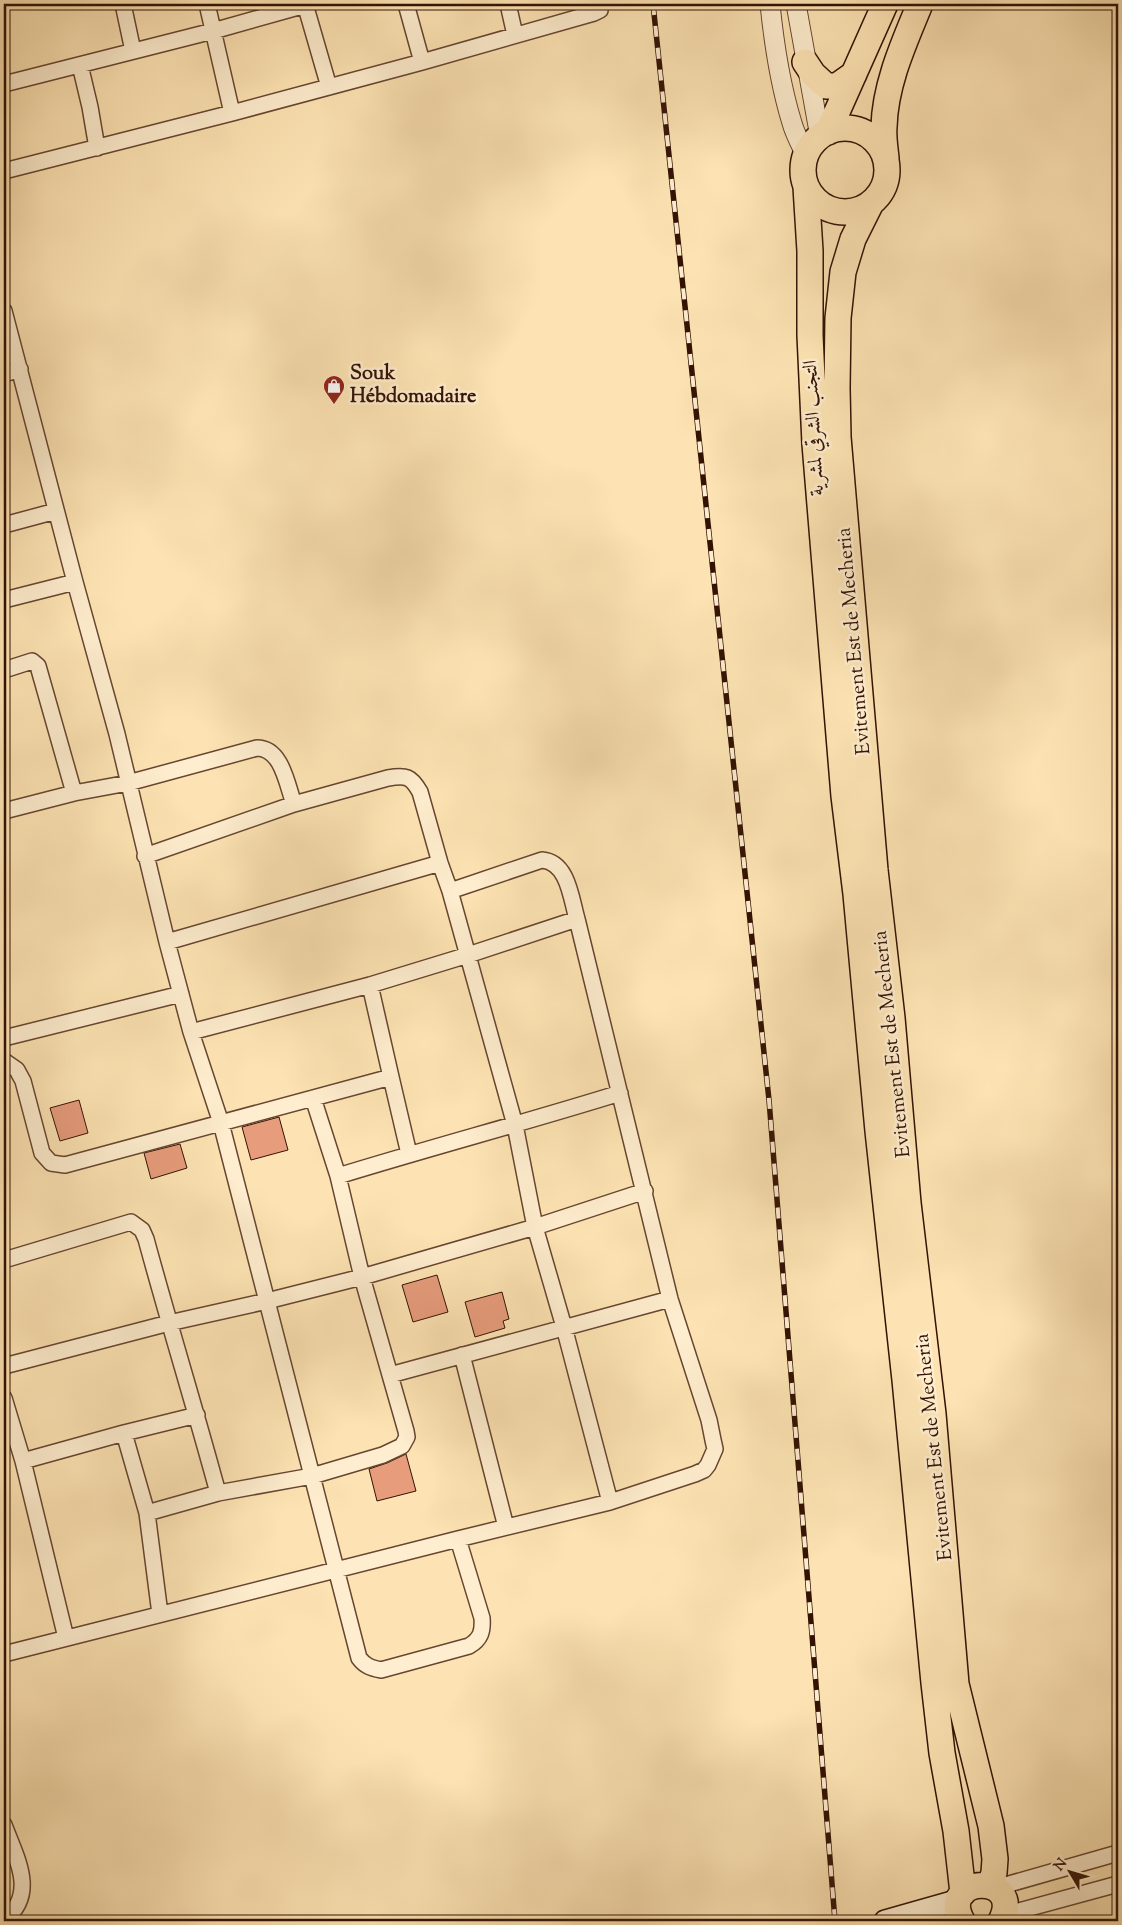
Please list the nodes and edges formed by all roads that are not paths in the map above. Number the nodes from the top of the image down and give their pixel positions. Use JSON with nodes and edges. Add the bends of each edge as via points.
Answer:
{"nodes":[{"id":1,"x":123,"y":4,"type":"edge"},
{"id":2,"x":207,"y":4,"type":"edge"},
{"id":3,"x":306,"y":4,"type":"edge"},
{"id":4,"x":406,"y":4,"type":"edge"},
{"id":5,"x":508,"y":4,"type":"edge"},
{"id":6,"x":600,"y":4,"type":"edge"},
{"id":7,"x":770,"y":4,"type":"edge"},
{"id":8,"x":796,"y":4,"type":"edge"},
{"id":9,"x":885,"y":4,"type":"edge"},
{"id":10,"x":920,"y":4,"type":"edge"},
{"id":11,"x":213,"y":31,"type":"junction"},
{"id":12,"x":515,"y":35,"type":"junction"},
{"id":13,"x":133,"y":51,"type":"junction"},
{"id":14,"x":422,"y":62,"type":"junction"},
{"id":15,"x":805,"y":62,"type":"junction"},
{"id":16,"x":80,"y":65,"type":"junction"},
{"id":17,"x":854,"y":74,"type":"junction"},
{"id":18,"x":4,"y":84,"type":"edge"},
{"id":19,"x":329,"y":87,"type":"junction"},
{"id":20,"x":232,"y":113,"type":"junction"},
{"id":21,"x":818,"y":141,"type":"junction"},
{"id":22,"x":97,"y":148,"type":"junction"},
{"id":23,"x":887,"y":163,"type":"junction"},
{"id":24,"x":4,"y":171,"type":"edge"},
{"id":25,"x":806,"y":187,"type":"junction"},
{"id":26,"x":871,"y":203,"type":"junction"},
{"id":27,"x":4,"y":311,"type":"edge"},
{"id":28,"x":20,"y":369,"type":"junction"},
{"id":29,"x":4,"y":374,"type":"edge"},
{"id":30,"x":56,"y":511,"type":"junction"},
{"id":31,"x":4,"y":525,"type":"edge"},
{"id":32,"x":75,"y":582,"type":"junction"},
{"id":33,"x":4,"y":600,"type":"edge"},
{"id":34,"x":4,"y":670,"type":"edge"},
{"id":35,"x":128,"y":783,"type":"junction"},
{"id":36,"x":74,"y":793,"type":"junction"},
{"id":37,"x":294,"y":804,"type":"junction"},
{"id":38,"x":4,"y":809,"type":"edge"},
{"id":39,"x":145,"y":856,"type":"junction"},
{"id":40,"x":440,"y":863,"type":"junction"},
{"id":41,"x":450,"y":891,"type":"junction"},
{"id":42,"x":577,"y":919,"type":"junction"},
{"id":43,"x":167,"y":942,"type":"junction"},
{"id":44,"x":468,"y":955,"type":"junction"},
{"id":45,"x":370,"y":985,"type":"junction"},
{"id":46,"x":181,"y":994,"type":"junction"},
{"id":47,"x":191,"y":1032,"type":"junction"},
{"id":48,"x":4,"y":1038,"type":"edge"},
{"id":49,"x":4,"y":1061,"type":"edge"},
{"id":50,"x":391,"y":1077,"type":"junction"},
{"id":51,"x":620,"y":1092,"type":"junction"},
{"id":52,"x":312,"y":1098,"type":"junction"},
{"id":53,"x":221,"y":1123,"type":"junction"},
{"id":54,"x":515,"y":1125,"type":"junction"},
{"id":55,"x":409,"y":1154,"type":"junction"},
{"id":56,"x":338,"y":1176,"type":"junction"},
{"id":57,"x":645,"y":1191,"type":"junction"},
{"id":58,"x":535,"y":1227,"type":"junction"},
{"id":59,"x":4,"y":1260,"type":"edge"},
{"id":60,"x":362,"y":1277,"type":"junction"},
{"id":61,"x":670,"y":1299,"type":"junction"},
{"id":62,"x":267,"y":1301,"type":"junction"},
{"id":63,"x":168,"y":1323,"type":"junction"},
{"id":64,"x":564,"y":1327,"type":"junction"},
{"id":65,"x":462,"y":1355,"type":"junction"},
{"id":66,"x":4,"y":1366,"type":"edge"},
{"id":67,"x":390,"y":1375,"type":"junction"},
{"id":68,"x":4,"y":1398,"type":"edge"},
{"id":69,"x":197,"y":1416,"type":"junction"},
{"id":70,"x":124,"y":1433,"type":"junction"},
{"id":71,"x":23,"y":1461,"type":"junction"},
{"id":72,"x":312,"y":1476,"type":"junction"},
{"id":73,"x":218,"y":1493,"type":"junction"},
{"id":74,"x":610,"y":1502,"type":"junction"},
{"id":75,"x":147,"y":1513,"type":"junction"},
{"id":76,"x":506,"y":1527,"type":"junction"},
{"id":77,"x":458,"y":1539,"type":"junction"},
{"id":78,"x":336,"y":1570,"type":"junction"},
{"id":79,"x":160,"y":1614,"type":"junction"},
{"id":80,"x":66,"y":1638,"type":"junction"},
{"id":81,"x":4,"y":1654,"type":"edge"},
{"id":82,"x":4,"y":1825,"type":"edge"},
{"id":83,"x":1118,"y":1853,"type":"edge"},
{"id":84,"x":1118,"y":1884,"type":"edge"},
{"id":85,"x":993,"y":1887,"type":"junction"},
{"id":86,"x":961,"y":1905,"type":"edge"},
{"id":87,"x":1012,"y":1917,"type":"edge"},
{"id":88,"x":4,"y":1920,"type":"edge"},
{"id":89,"x":885,"y":1921,"type":"edge"}],
"edges":[{"from":1,"to":13,"type":"street"},
{"from":2,"to":11,"type":"street"},
{"from":3,"to":11,"type":"street"},
{"from":3,"to":19,"type":"street"},
{"from":4,"to":14,"type":"street"},
{"from":5,"to":12,"type":"street"},
{"from":6,"to":12,"type":"street","via":[[600,10],[594,13]]},
{"from":7,"to":21,"type":"street","via":[[774,41],[792,125]]},
{"from":8,"to":15,"type":"street"},
{"from":9,"to":17,"type":"highway"},
{"from":10,"to":23,"type":"highway","via":[[889,89],[884,128]]},
{"from":11,"to":13,"type":"street"},
{"from":11,"to":20,"type":"street"},
{"from":12,"to":14,"type":"street"},
{"from":13,"to":16,"type":"street"},
{"from":14,"to":19,"type":"street"},
{"from":15,"to":17,"type":"highway","via":[[826,86],[837,86]]},
{"from":15,"to":21,"type":"street"},
{"from":16,"to":18,"type":"street"},
{"from":16,"to":22,"type":"street"},
{"from":17,"to":21,"type":"highway"},
{"from":19,"to":20,"type":"street"},
{"from":20,"to":22,"type":"street"},
{"from":21,"to":23,"type":"highway","via":[[843,128],[858,130],[872,137],[882,149]]},
{"from":21,"to":25,"type":"highway","via":[[803,171]]},
{"from":22,"to":24,"type":"street"},
{"from":23,"to":26,"type":"highway","via":[[881,192]]},
{"from":25,"to":26,"type":"highway","via":[[815,200],[828,209],[843,213],[858,211]]},
{"from":25,"to":86,"type":"highway","name":"التجنب الشرقي لمشرية","via":[[815,444],[844,796],[934,1683],[956,1831]]},
{"from":26,"to":85,"type":"highway","name":"Evitement Est de Mecheria","via":[[853,239],[843,272],[838,318],[838,437],[875,870],[933,1414],[956,1684],[991,1826],[995,1858]]},
{"from":27,"to":28,"type":"street"},
{"from":28,"to":29,"type":"street"},
{"from":28,"to":30,"type":"street"},
{"from":30,"to":31,"type":"street"},
{"from":30,"to":32,"type":"street"},
{"from":32,"to":33,"type":"street"},
{"from":32,"to":35,"type":"street"},
{"from":34,"to":36,"type":"street","via":[[32,661],[38,666]]},
{"from":35,"to":36,"type":"street"},
{"from":35,"to":37,"type":"street","via":[[240,751],[262,748],[270,750],[279,762]]},
{"from":35,"to":39,"type":"street"},
{"from":36,"to":38,"type":"street"},
{"from":37,"to":39,"type":"street"},
{"from":37,"to":40,"type":"street","via":[[388,778],[408,778],[420,792]]},
{"from":39,"to":43,"type":"street"},
{"from":40,"to":41,"type":"street"},
{"from":40,"to":43,"type":"street"},
{"from":41,"to":42,"type":"street","via":[[531,863],[551,861],[564,876]]},
{"from":41,"to":44,"type":"street"},
{"from":42,"to":44,"type":"street"},
{"from":42,"to":51,"type":"street"},
{"from":43,"to":46,"type":"street"},
{"from":44,"to":45,"type":"street"},
{"from":44,"to":54,"type":"street"},
{"from":45,"to":47,"type":"street"},
{"from":45,"to":50,"type":"street"},
{"from":46,"to":47,"type":"street"},
{"from":46,"to":48,"type":"street"},
{"from":47,"to":53,"type":"street"},
{"from":49,"to":53,"type":"street","via":[[17,1070],[23,1081],[42,1153],[58,1165]]},
{"from":50,"to":52,"type":"street"},
{"from":50,"to":55,"type":"street"},
{"from":51,"to":54,"type":"street"},
{"from":51,"to":57,"type":"street"},
{"from":52,"to":53,"type":"street"},
{"from":52,"to":56,"type":"street"},
{"from":53,"to":62,"type":"street"},
{"from":54,"to":55,"type":"street"},
{"from":54,"to":58,"type":"street"},
{"from":55,"to":56,"type":"street"},
{"from":56,"to":60,"type":"street"},
{"from":57,"to":58,"type":"street"},
{"from":57,"to":61,"type":"street"},
{"from":58,"to":60,"type":"street"},
{"from":58,"to":64,"type":"street"},
{"from":59,"to":63,"type":"street","via":[[132,1222],[142,1230],[146,1239]]},
{"from":60,"to":62,"type":"street"},
{"from":60,"to":67,"type":"street"},
{"from":61,"to":64,"type":"street"},
{"from":61,"to":74,"type":"street","via":[[709,1420],[715,1449],[704,1470]]},
{"from":62,"to":63,"type":"street"},
{"from":62,"to":72,"type":"street"},
{"from":63,"to":66,"type":"street"},
{"from":63,"to":69,"type":"street"},
{"from":64,"to":65,"type":"street"},
{"from":64,"to":74,"type":"street"},
{"from":65,"to":67,"type":"street"},
{"from":65,"to":76,"type":"street"},
{"from":67,"to":72,"type":"street","via":[[406,1431],[407,1437],[402,1446],[383,1455]]},
{"from":68,"to":71,"type":"street"},
{"from":69,"to":70,"type":"street"},
{"from":69,"to":73,"type":"street"},
{"from":70,"to":71,"type":"street"},
{"from":70,"to":75,"type":"street"},
{"from":71,"to":80,"type":"street"},
{"from":72,"to":73,"type":"street"},
{"from":72,"to":78,"type":"street"},
{"from":73,"to":75,"type":"street"},
{"from":74,"to":76,"type":"street"},
{"from":75,"to":79,"type":"street"},
{"from":76,"to":77,"type":"street"},
{"from":77,"to":78,"type":"street"},
{"from":77,"to":78,"type":"street","via":[[482,1618],[480,1637],[469,1646],[381,1670],[364,1664],[359,1658]]},
{"from":78,"to":79,"type":"street"},
{"from":79,"to":80,"type":"street"},
{"from":80,"to":81,"type":"street"},
{"from":82,"to":88,"type":"street","via":[[20,1868],[22,1895],[17,1907]]},
{"from":83,"to":85,"type":"street"},
{"from":84,"to":87,"type":"street"},
{"from":85,"to":86,"type":"highway","via":[[975,1885]]},
{"from":85,"to":87,"type":"highway"},
{"from":86,"to":89,"type":"main road"}]}
